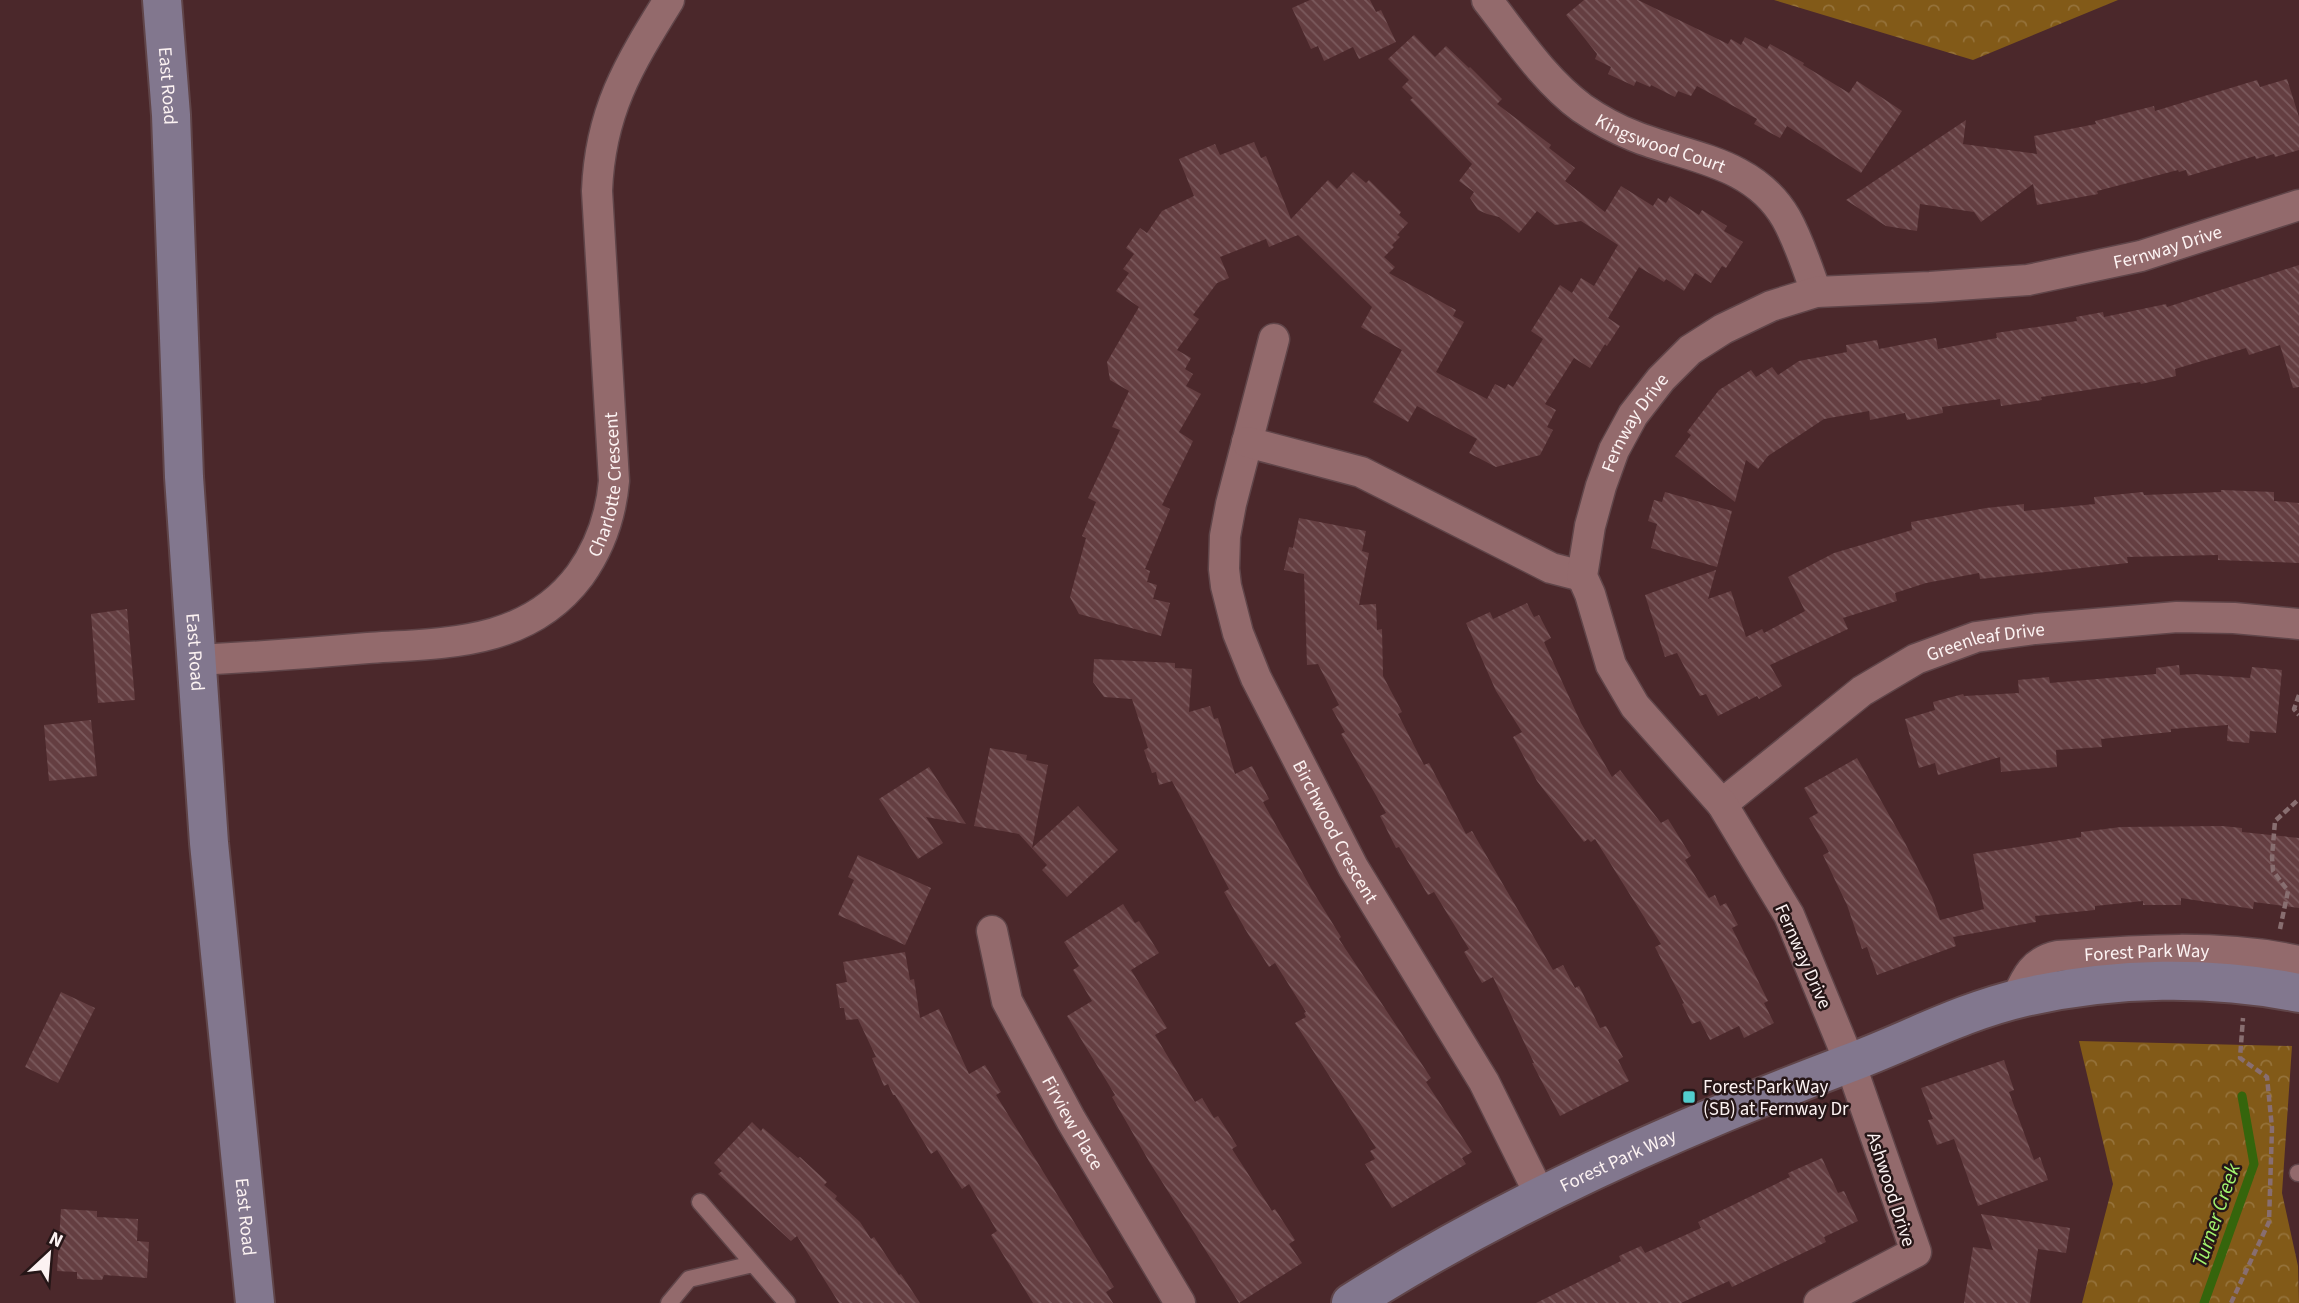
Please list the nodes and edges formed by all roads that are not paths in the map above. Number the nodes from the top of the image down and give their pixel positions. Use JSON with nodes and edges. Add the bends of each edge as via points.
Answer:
{"nodes":[{"id":1,"x":163,"y":0,"type":"edge"},
{"id":2,"x":669,"y":0,"type":"edge"},
{"id":3,"x":1487,"y":0,"type":"edge"},
{"id":4,"x":2299,"y":205,"type":"edge"},
{"id":5,"x":1816,"y":292,"type":"junction"},
{"id":6,"x":1274,"y":339,"type":"dead end"},
{"id":7,"x":1247,"y":442,"type":"junction"},
{"id":8,"x":1582,"y":576,"type":"junction"},
{"id":9,"x":2299,"y":624,"type":"edge"},
{"id":10,"x":198,"y":660,"type":"junction"},
{"id":11,"x":1722,"y":804,"type":"junction"},
{"id":12,"x":992,"y":932,"type":"dead end"},
{"id":13,"x":2289,"y":951,"type":"edge"},
{"id":14,"x":2299,"y":993,"type":"edge"},
{"id":15,"x":2016,"y":999,"type":"junction"},
{"id":16,"x":1850,"y":1063,"type":"junction"},
{"id":17,"x":1540,"y":1195,"type":"junction"},
{"id":18,"x":700,"y":1202,"type":"dead end"},
{"id":19,"x":753,"y":1264,"type":"junction"},
{"id":20,"x":255,"y":1303,"type":"edge"},
{"id":21,"x":669,"y":1303,"type":"edge"},
{"id":22,"x":787,"y":1303,"type":"edge"},
{"id":23,"x":1180,"y":1303,"type":"edge"},
{"id":24,"x":1351,"y":1303,"type":"edge"},
{"id":25,"x":1819,"y":1303,"type":"edge"}],
"edges":[{"from":1,"to":10,"type":"main road","name":"East Road","via":[[184,477]]},
{"from":2,"to":10,"type":"street","name":"Charlotte Crescent","via":[[620,85],[601,145],[597,191],[614,481],[601,539],[583,571],[545,611],[482,637]]},
{"from":3,"to":5,"type":"street","name":"Kingswood Court","via":[[1552,82],[1582,108],[1635,137],[1704,157],[1770,197],[1785,217]]},
{"from":4,"to":5,"type":"street","name":"Fernway Drive","via":[[2141,256],[2028,280]]},
{"from":5,"to":8,"type":"street","name":"Fernway Drive","via":[[1771,306],[1723,329],[1690,350],[1661,379],[1614,450],[1590,526]]},
{"from":6,"to":7,"type":"street","name":"Birchwood Crescent"},
{"from":7,"to":8,"type":"street","via":[[1361,472],[1551,568]]},
{"from":7,"to":17,"type":"street","name":"Birchwood Crescent","via":[[1224,552],[1229,604],[1243,648],[1353,867],[1484,1082]]},
{"from":8,"to":11,"type":"street","name":"Fernway Drive","via":[[1611,665],[1635,706]]},
{"from":9,"to":11,"type":"street","name":"Greenleaf Drive","via":[[2177,617],[1976,638],[1916,659],[1862,691]]},
{"from":10,"to":20,"type":"main road","name":"East Road","via":[[209,843]]},
{"from":11,"to":16,"type":"street","name":"Fernway Drive","via":[[1789,915]]},
{"from":12,"to":23,"type":"street","name":"Firview Place","via":[[1007,1001],[1071,1120]]},
{"from":13,"to":15,"type":"street","name":"Forest Park Way","via":[[2161,950],[2058,956],[2034,967]]},
{"from":14,"to":15,"type":"main road","name":"Forest Park Way","via":[[2209,982],[2149,981]]},
{"from":15,"to":16,"type":"main road","name":"Forest Park Way","via":[[1956,1017]]},
{"from":16,"to":17,"type":"main road","name":"Forest Park Way"},
{"from":16,"to":25,"type":"street","name":"Ashwood Drive","via":[[1916,1252]]},
{"from":17,"to":24,"type":"main road","name":"Forest Park Way"},
{"from":18,"to":19,"type":"lane"},
{"from":19,"to":21,"type":"lane","via":[[689,1279]]},
{"from":19,"to":22,"type":"lane"}]}
